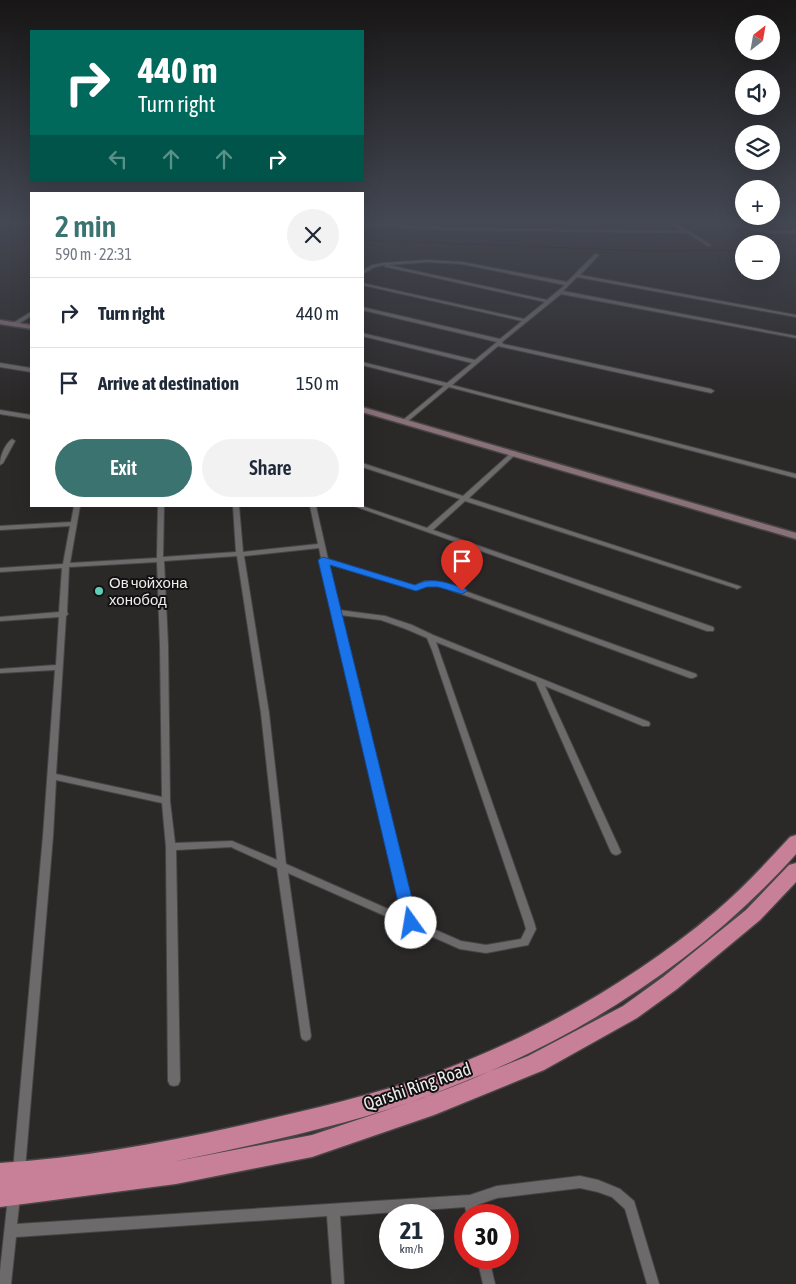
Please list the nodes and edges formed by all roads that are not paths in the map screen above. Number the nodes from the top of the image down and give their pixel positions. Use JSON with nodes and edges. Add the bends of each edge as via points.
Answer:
{"nodes":[{"id":1,"x":460,"y":283,"type":"edge"},
{"id":2,"x":563,"y":283,"type":"edge"},
{"id":3,"x":616,"y":283,"type":"edge"},
{"id":4,"x":364,"y":284,"type":"edge"},
{"id":5,"x":569,"y":284,"type":"joint"},
{"id":6,"x":560,"y":292,"type":"junction"},
{"id":7,"x":548,"y":302,"type":"junction"},
{"id":8,"x":364,"y":308,"type":"edge"},
{"id":9,"x":30,"y":315,"type":"edge"},
{"id":10,"x":796,"y":316,"type":"edge"},
{"id":11,"x":526,"y":321,"type":"junction"},
{"id":12,"x":0,"y":322,"type":"edge"},
{"id":13,"x":15,"y":324,"type":"junction"},
{"id":14,"x":30,"y":327,"type":"edge"},
{"id":15,"x":364,"y":334,"type":"edge"},
{"id":16,"x":796,"y":338,"type":"edge"},
{"id":17,"x":500,"y":341,"type":"junction"},
{"id":18,"x":475,"y":362,"type":"junction"},
{"id":19,"x":364,"y":364,"type":"edge"},
{"id":20,"x":0,"y":365,"type":"edge"},
{"id":21,"x":30,"y":370,"type":"edge"},
{"id":22,"x":447,"y":386,"type":"junction"},
{"id":23,"x":710,"y":391,"type":"dead end"},
{"id":24,"x":364,"y":410,"type":"edge"},
{"id":25,"x":0,"y":412,"type":"edge"},
{"id":26,"x":30,"y":417,"type":"edge"},
{"id":27,"x":405,"y":421,"type":"junction"},
{"id":28,"x":12,"y":441,"type":"dead end"},
{"id":29,"x":514,"y":454,"type":"junction"},
{"id":30,"x":0,"y":463,"type":"edge"},
{"id":31,"x":364,"y":466,"type":"edge"},
{"id":32,"x":796,"y":476,"type":"edge"},
{"id":33,"x":465,"y":497,"type":"junction"},
{"id":34,"x":77,"y":507,"type":"edge"},
{"id":35,"x":161,"y":507,"type":"edge"},
{"id":36,"x":236,"y":507,"type":"edge"},
{"id":37,"x":313,"y":507,"type":"edge"},
{"id":38,"x":360,"y":507,"type":"edge"},
{"id":39,"x":74,"y":524,"type":"junction"},
{"id":40,"x":0,"y":528,"type":"edge"},
{"id":41,"x":428,"y":531,"type":"junction"},
{"id":42,"x":796,"y":536,"type":"edge"},
{"id":43,"x":320,"y":546,"type":"junction"},
{"id":44,"x":240,"y":554,"type":"junction"},
{"id":45,"x":160,"y":558,"type":"junction"},
{"id":46,"x":323,"y":560,"type":"junction"},
{"id":47,"x":66,"y":566,"type":"junction"},
{"id":48,"x":0,"y":570,"type":"edge"},
{"id":49,"x":737,"y":586,"type":"dead end"},
{"id":50,"x":336,"y":612,"type":"junction"},
{"id":51,"x":64,"y":614,"type":"junction"},
{"id":52,"x":0,"y":619,"type":"edge"},
{"id":53,"x":710,"y":629,"type":"dead end"},
{"id":54,"x":430,"y":637,"type":"junction"},
{"id":55,"x":60,"y":667,"type":"junction"},
{"id":56,"x":0,"y":671,"type":"edge"},
{"id":57,"x":694,"y":676,"type":"dead end"},
{"id":58,"x":539,"y":681,"type":"junction"},
{"id":59,"x":646,"y":724,"type":"dead end"},
{"id":60,"x":52,"y":776,"type":"junction"},
{"id":61,"x":166,"y":801,"type":"junction"},
{"id":62,"x":796,"y":842,"type":"edge"},
{"id":63,"x":172,"y":847,"type":"junction"},
{"id":64,"x":616,"y":852,"type":"dead end"},
{"id":65,"x":282,"y":867,"type":"junction"},
{"id":66,"x":796,"y":870,"type":"edge"},
{"id":67,"x":411,"y":923,"type":"junction"},
{"id":68,"x":306,"y":1036,"type":"dead end"},
{"id":69,"x":174,"y":1080,"type":"dead end"},
{"id":70,"x":8,"y":1184,"type":"edge"},
{"id":71,"x":470,"y":1201,"type":"junction"},
{"id":72,"x":471,"y":1204,"type":"edge"},
{"id":73,"x":333,"y":1209,"type":"junction"},
{"id":74,"x":10,"y":1231,"type":"junction"},
{"id":75,"x":486,"y":1269,"type":"edge"},
{"id":76,"x":5,"y":1284,"type":"edge"},
{"id":77,"x":338,"y":1284,"type":"edge"},
{"id":78,"x":489,"y":1284,"type":"edge"},
{"id":79,"x":653,"y":1284,"type":"edge"}],
"edges":[{"from":1,"to":7,"type":"street"},
{"from":2,"to":5,"type":"street"},
{"from":3,"to":10,"type":"street"},
{"from":4,"to":11,"type":"street"},
{"from":5,"to":6,"type":"street"},
{"from":6,"to":7,"type":"street"},
{"from":6,"to":16,"type":"street"},
{"from":7,"to":11,"type":"street"},
{"from":8,"to":17,"type":"street"},
{"from":9,"to":13,"type":"street"},
{"from":11,"to":17,"type":"street"},
{"from":12,"to":13,"type":"main road"},
{"from":13,"to":14,"type":"main road"},
{"from":15,"to":18,"type":"street"},
{"from":17,"to":18,"type":"street"},
{"from":17,"to":23,"type":"street","via":[[500,345]]},
{"from":18,"to":22,"type":"street"},
{"from":19,"to":22,"type":"street"},
{"from":20,"to":21,"type":"street"},
{"from":22,"to":27,"type":"street"},
{"from":22,"to":32,"type":"street"},
{"from":24,"to":27,"type":"main road"},
{"from":25,"to":26,"type":"street"},
{"from":27,"to":29,"type":"main road"},
{"from":28,"to":30,"type":"street"},
{"from":29,"to":33,"type":"street"},
{"from":29,"to":42,"type":"main road"},
{"from":31,"to":33,"type":"street"},
{"from":33,"to":41,"type":"street"},
{"from":33,"to":49,"type":"street"},
{"from":34,"to":39,"type":"street"},
{"from":35,"to":45,"type":"street"},
{"from":36,"to":44,"type":"street"},
{"from":37,"to":43,"type":"street"},
{"from":38,"to":41,"type":"street"},
{"from":39,"to":40,"type":"street"},
{"from":39,"to":47,"type":"street"},
{"from":41,"to":53,"type":"street"},
{"from":43,"to":44,"type":"street"},
{"from":43,"to":46,"type":"street"},
{"from":44,"to":45,"type":"street"},
{"from":44,"to":65,"type":"street","via":[[265,713]]},
{"from":45,"to":47,"type":"street"},
{"from":45,"to":61,"type":"street"},
{"from":46,"to":50,"type":"street"},
{"from":46,"to":57,"type":"street","via":[[416,588],[425,583],[438,584]]},
{"from":47,"to":48,"type":"street"},
{"from":47,"to":51,"type":"street"},
{"from":50,"to":54,"type":"street","via":[[382,618]]},
{"from":50,"to":67,"type":"street"},
{"from":51,"to":52,"type":"street"},
{"from":51,"to":55,"type":"street"},
{"from":54,"to":58,"type":"street"},
{"from":54,"to":67,"type":"street","via":[[531,929],[524,942],[486,949],[460,945]]},
{"from":55,"to":56,"type":"street"},
{"from":55,"to":60,"type":"street"},
{"from":58,"to":59,"type":"street"},
{"from":58,"to":64,"type":"street"},
{"from":60,"to":61,"type":"street"},
{"from":60,"to":70,"type":"street"},
{"from":61,"to":63,"type":"street"},
{"from":62,"to":70,"type":"highway","name":"Qarshi Ring Road","via":[[740,902],[675,954],[618,993],[532,1041],[438,1083],[308,1121]]},
{"from":63,"to":65,"type":"street","via":[[232,844]]},
{"from":63,"to":69,"type":"street"},
{"from":65,"to":67,"type":"street"},
{"from":65,"to":68,"type":"street"},
{"from":66,"to":70,"type":"highway","name":"Qarshi Ring Road","via":[[753,914],[630,1012],[536,1064],[426,1108],[312,1146],[176,1173]]},
{"from":70,"to":74,"type":"street"},
{"from":71,"to":72,"type":"street"},
{"from":71,"to":73,"type":"street"},
{"from":71,"to":79,"type":"street","via":[[497,1192],[580,1182],[616,1193],[630,1205]]},
{"from":73,"to":74,"type":"street"},
{"from":73,"to":77,"type":"street"},
{"from":74,"to":76,"type":"street"},
{"from":75,"to":78,"type":"street"}]}
